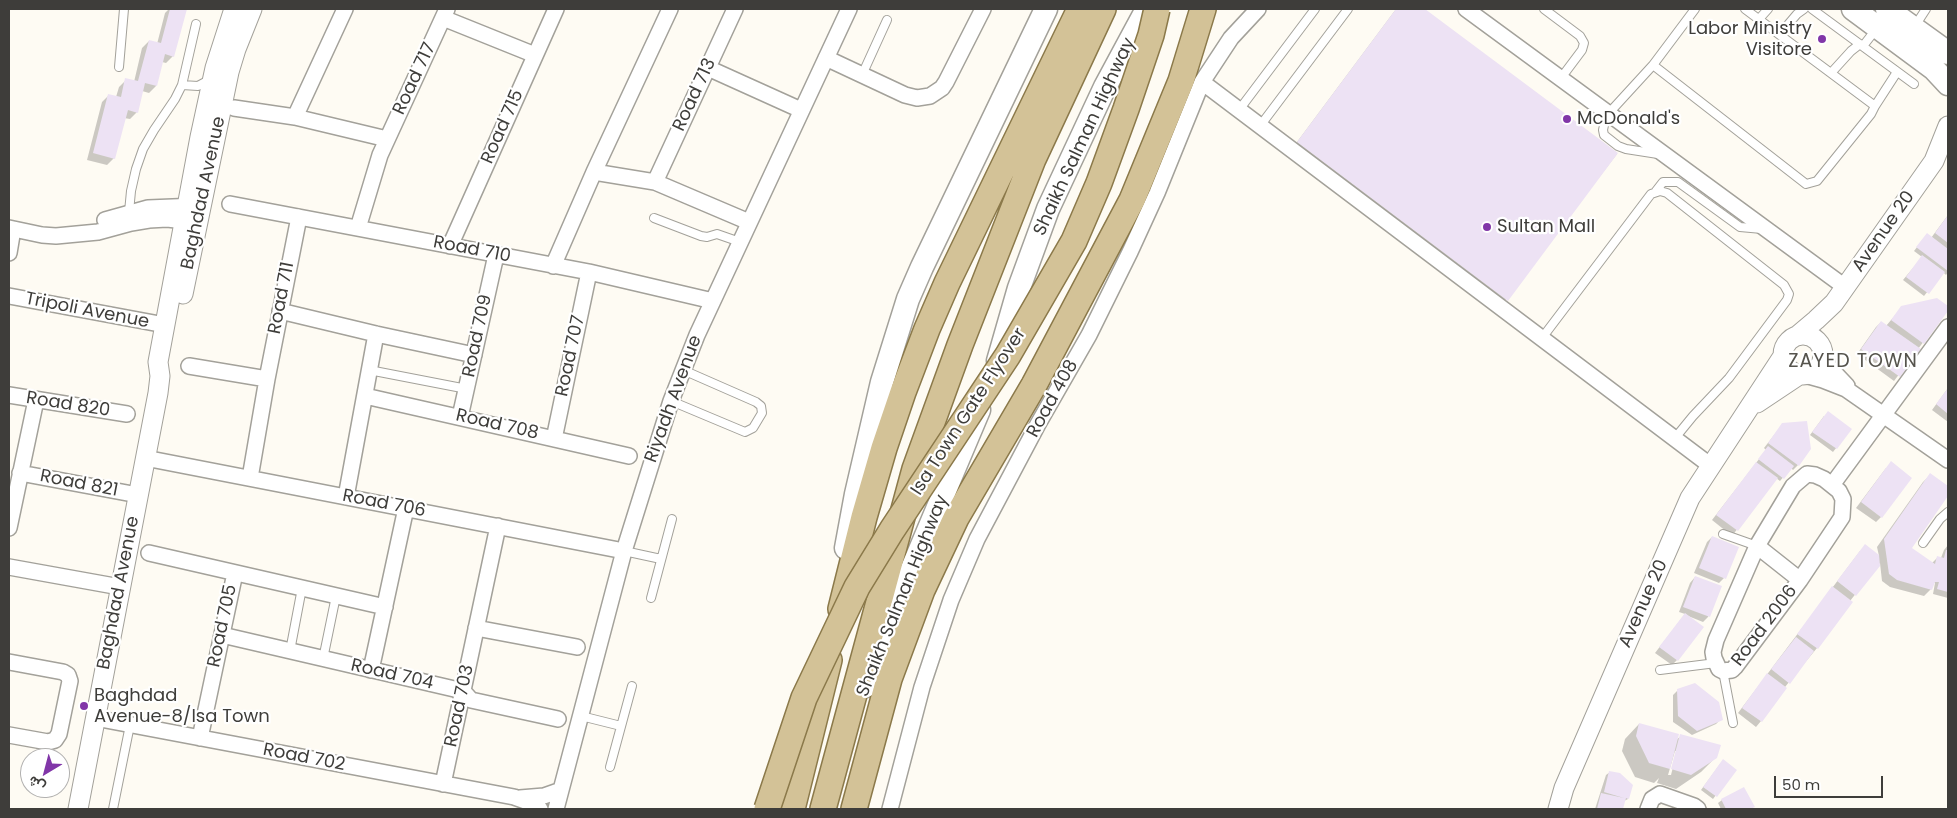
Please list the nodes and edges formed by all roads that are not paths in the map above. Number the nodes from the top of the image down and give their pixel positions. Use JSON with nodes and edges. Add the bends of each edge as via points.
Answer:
{"nodes":[{"id":1,"x":124,"y":9,"type":"edge"},
{"id":2,"x":234,"y":9,"type":"edge"},
{"id":3,"x":252,"y":9,"type":"edge"},
{"id":4,"x":345,"y":9,"type":"edge"},
{"id":5,"x":556,"y":9,"type":"edge"},
{"id":6,"x":670,"y":9,"type":"edge"},
{"id":7,"x":735,"y":9,"type":"edge"},
{"id":8,"x":849,"y":9,"type":"edge"},
{"id":9,"x":982,"y":9,"type":"edge"},
{"id":10,"x":1046,"y":9,"type":"edge"},
{"id":11,"x":1080,"y":9,"type":"edge"},
{"id":12,"x":1104,"y":9,"type":"edge"},
{"id":13,"x":1147,"y":9,"type":"edge"},
{"id":14,"x":1158,"y":9,"type":"edge"},
{"id":15,"x":1203,"y":9,"type":"edge"},
{"id":16,"x":1258,"y":9,"type":"edge"},
{"id":17,"x":1315,"y":9,"type":"edge"},
{"id":18,"x":1348,"y":9,"type":"edge"},
{"id":19,"x":1466,"y":9,"type":"edge"},
{"id":20,"x":1544,"y":9,"type":"edge"},
{"id":21,"x":1695,"y":9,"type":"edge"},
{"id":22,"x":1745,"y":9,"type":"edge"},
{"id":23,"x":1768,"y":9,"type":"edge"},
{"id":24,"x":1804,"y":9,"type":"edge"},
{"id":25,"x":1812,"y":9,"type":"edge"},
{"id":26,"x":1853,"y":9,"type":"edge"},
{"id":27,"x":1926,"y":9,"type":"edge"},
{"id":28,"x":445,"y":13,"type":"edge"},
{"id":29,"x":1882,"y":18,"type":"edge"},
{"id":30,"x":887,"y":20,"type":"dead end"},
{"id":31,"x":1759,"y":20,"type":"junction"},
{"id":32,"x":196,"y":24,"type":"dead end"},
{"id":33,"x":1913,"y":29,"type":"junction"},
{"id":34,"x":1780,"y":34,"type":"junction"},
{"id":35,"x":1862,"y":45,"type":"junction"},
{"id":36,"x":1948,"y":54,"type":"edge"},
{"id":37,"x":535,"y":55,"type":"junction"},
{"id":38,"x":826,"y":58,"type":"junction"},
{"id":39,"x":1653,"y":65,"type":"junction"},
{"id":40,"x":119,"y":68,"type":"dead end"},
{"id":41,"x":708,"y":68,"type":"junction"},
{"id":42,"x":1897,"y":72,"type":"junction"},
{"id":43,"x":1831,"y":73,"type":"junction"},
{"id":44,"x":862,"y":75,"type":"junction"},
{"id":45,"x":212,"y":78,"type":"junction"},
{"id":46,"x":1561,"y":78,"type":"junction"},
{"id":47,"x":1202,"y":82,"type":"junction"},
{"id":48,"x":1914,"y":84,"type":"dead end"},
{"id":49,"x":1948,"y":84,"type":"edge"},
{"id":50,"x":182,"y":85,"type":"junction"},
{"id":51,"x":1875,"y":106,"type":"junction"},
{"id":52,"x":234,"y":108,"type":"dead end"},
{"id":53,"x":801,"y":110,"type":"junction"},
{"id":54,"x":1239,"y":110,"type":"junction"},
{"id":55,"x":1608,"y":112,"type":"junction"},
{"id":56,"x":295,"y":117,"type":"junction"},
{"id":57,"x":1260,"y":126,"type":"junction"},
{"id":58,"x":1948,"y":126,"type":"edge"},
{"id":59,"x":387,"y":139,"type":"junction"},
{"id":60,"x":1948,"y":148,"type":"edge"},
{"id":61,"x":1665,"y":155,"type":"junction"},
{"id":62,"x":1934,"y":161,"type":"junction"},
{"id":63,"x":594,"y":172,"type":"junction"},
{"id":64,"x":655,"y":182,"type":"junction"},
{"id":65,"x":1656,"y":191,"type":"junction"},
{"id":66,"x":230,"y":204,"type":"dead end"},
{"id":67,"x":129,"y":212,"type":"junction"},
{"id":68,"x":193,"y":214,"type":"junction"},
{"id":69,"x":298,"y":217,"type":"junction"},
{"id":70,"x":654,"y":218,"type":"dead end"},
{"id":71,"x":750,"y":222,"type":"junction"},
{"id":72,"x":11,"y":228,"type":"edge"},
{"id":73,"x":358,"y":228,"type":"junction"},
{"id":74,"x":1766,"y":229,"type":"junction"},
{"id":75,"x":87,"y":232,"type":"junction"},
{"id":76,"x":740,"y":242,"type":"junction"},
{"id":77,"x":450,"y":246,"type":"junction"},
{"id":78,"x":9,"y":253,"type":"edge"},
{"id":79,"x":496,"y":254,"type":"junction"},
{"id":80,"x":553,"y":266,"type":"junction"},
{"id":81,"x":589,"y":272,"type":"junction"},
{"id":82,"x":1845,"y":287,"type":"junction"},
{"id":83,"x":9,"y":296,"type":"edge"},
{"id":84,"x":713,"y":301,"type":"junction"},
{"id":85,"x":1834,"y":303,"type":"junction"},
{"id":86,"x":280,"y":311,"type":"junction"},
{"id":87,"x":165,"y":325,"type":"junction"},
{"id":88,"x":1948,"y":327,"type":"edge"},
{"id":89,"x":376,"y":334,"type":"junction"},
{"id":90,"x":1797,"y":336,"type":"junction"},
{"id":91,"x":1542,"y":338,"type":"junction"},
{"id":92,"x":1823,"y":353,"type":"junction"},
{"id":93,"x":474,"y":355,"type":"junction"},
{"id":94,"x":1783,"y":356,"type":"junction"},
{"id":95,"x":189,"y":366,"type":"dead end"},
{"id":96,"x":369,"y":370,"type":"junction"},
{"id":97,"x":683,"y":370,"type":"junction"},
{"id":98,"x":1802,"y":375,"type":"junction"},
{"id":99,"x":160,"y":376,"type":"junction"},
{"id":100,"x":267,"y":379,"type":"junction"},
{"id":101,"x":466,"y":389,"type":"junction"},
{"id":102,"x":9,"y":395,"type":"edge"},
{"id":103,"x":364,"y":396,"type":"junction"},
{"id":104,"x":1857,"y":396,"type":"junction"},
{"id":105,"x":36,"y":400,"type":"junction"},
{"id":106,"x":671,"y":401,"type":"junction"},
{"id":107,"x":1750,"y":408,"type":"junction"},
{"id":108,"x":127,"y":414,"type":"dead end"},
{"id":109,"x":1884,"y":415,"type":"junction"},
{"id":110,"x":460,"y":417,"type":"junction"},
{"id":111,"x":1675,"y":438,"type":"junction"},
{"id":112,"x":554,"y":439,"type":"junction"},
{"id":113,"x":628,"y":456,"type":"dead end"},
{"id":114,"x":145,"y":458,"type":"junction"},
{"id":115,"x":1948,"y":460,"type":"edge"},
{"id":116,"x":1711,"y":466,"type":"junction"},
{"id":117,"x":20,"y":473,"type":"junction"},
{"id":118,"x":250,"y":478,"type":"junction"},
{"id":119,"x":1832,"y":485,"type":"junction"},
{"id":120,"x":138,"y":496,"type":"junction"},
{"id":121,"x":346,"y":497,"type":"junction"},
{"id":122,"x":406,"y":508,"type":"junction"},
{"id":123,"x":1948,"y":512,"type":"edge"},
{"id":124,"x":672,"y":519,"type":"dead end"},
{"id":125,"x":498,"y":526,"type":"junction"},
{"id":126,"x":9,"y":528,"type":"edge"},
{"id":127,"x":1723,"y":534,"type":"dead end"},
{"id":128,"x":1923,"y":543,"type":"dead end"},
{"id":129,"x":1757,"y":546,"type":"junction"},
{"id":130,"x":624,"y":551,"type":"junction"},
{"id":131,"x":149,"y":554,"type":"dead end"},
{"id":132,"x":660,"y":559,"type":"junction"},
{"id":133,"x":9,"y":567,"type":"edge"},
{"id":134,"x":235,"y":573,"type":"junction"},
{"id":135,"x":848,"y":578,"type":"junction"},
{"id":136,"x":1800,"y":580,"type":"junction"},
{"id":137,"x":120,"y":587,"type":"junction"},
{"id":138,"x":302,"y":588,"type":"junction"},
{"id":139,"x":336,"y":596,"type":"junction"},
{"id":140,"x":651,"y":598,"type":"dead end"},
{"id":141,"x":384,"y":607,"type":"junction"},
{"id":142,"x":476,"y":628,"type":"junction"},
{"id":143,"x":222,"y":635,"type":"junction"},
{"id":144,"x":577,"y":647,"type":"dead end"},
{"id":145,"x":290,"y":651,"type":"junction"},
{"id":146,"x":323,"y":658,"type":"junction"},
{"id":147,"x":9,"y":662,"type":"edge"},
{"id":148,"x":1719,"y":667,"type":"junction"},
{"id":149,"x":371,"y":670,"type":"junction"},
{"id":150,"x":1660,"y":670,"type":"dead end"},
{"id":151,"x":632,"y":686,"type":"dead end"},
{"id":152,"x":463,"y":691,"type":"junction"},
{"id":153,"x":581,"y":716,"type":"junction"},
{"id":154,"x":95,"y":718,"type":"junction"},
{"id":155,"x":558,"y":719,"type":"dead end"},
{"id":156,"x":1733,"y":723,"type":"dead end"},
{"id":157,"x":130,"y":725,"type":"junction"},
{"id":158,"x":621,"y":726,"type":"junction"},
{"id":159,"x":9,"y":735,"type":"edge"},
{"id":160,"x":200,"y":738,"type":"junction"},
{"id":161,"x":610,"y":767,"type":"dead end"},
{"id":162,"x":833,"y":770,"type":"junction"},
{"id":163,"x":443,"y":784,"type":"junction"},
{"id":164,"x":561,"y":790,"type":"junction"},
{"id":165,"x":514,"y":797,"type":"junction"},
{"id":166,"x":78,"y":809,"type":"edge"},
{"id":167,"x":113,"y":809,"type":"edge"},
{"id":168,"x":540,"y":809,"type":"edge"},
{"id":169,"x":556,"y":809,"type":"edge"},
{"id":170,"x":767,"y":809,"type":"edge"},
{"id":171,"x":792,"y":809,"type":"edge"},
{"id":172,"x":823,"y":809,"type":"edge"},
{"id":173,"x":854,"y":809,"type":"edge"},
{"id":174,"x":890,"y":809,"type":"edge"},
{"id":175,"x":1558,"y":809,"type":"edge"},
{"id":176,"x":1648,"y":809,"type":"edge"},
{"id":177,"x":1698,"y":809,"type":"edge"}],
"edges":[{"from":1,"to":40,"type":"lane"},
{"from":2,"to":45,"type":"street","name":"Baghdad Avenue"},
{"from":3,"to":68,"type":"street","name":"Baghdad Avenue","via":[[236,49]]},
{"from":4,"to":56,"type":"street"},
{"from":5,"to":37,"type":"street","name":"Road 715"},
{"from":6,"to":63,"type":"street"},
{"from":7,"to":41,"type":"street","name":"Road 713"},
{"from":8,"to":38,"type":"street","name":"Riyadh Avenue"},
{"from":9,"to":44,"type":"street","via":[[946,82],[936,92],[911,97]]},
{"from":10,"to":135,"type":"main road","via":[[922,267],[902,317],[880,391],[850,522],[846,550]]},
{"from":11,"to":135,"type":"main road","via":[[927,329],[884,448]]},
{"from":12,"to":162,"type":"main road","name":"Shaikh Salman Highway","via":[[1033,159],[918,460]]},
{"from":13,"to":162,"type":"main road","name":"Shaikh Salman Highway","via":[[1094,111],[1045,218],[1019,288],[991,380],[911,570]]},
{"from":14,"to":170,"type":"main road","name":"Isa Town Gate Flyover","bridge":true,"via":[[1126,109],[1074,241],[1008,355],[857,587],[804,698]]},
{"from":15,"to":173,"type":"main road","name":"Isa Town Gate Flyover","via":[[1181,81],[1132,200],[1034,385],[956,518],[922,590],[889,679]]},
{"from":16,"to":47,"type":"street","name":"Road 408","via":[[1231,38]]},
{"from":17,"to":54,"type":"lane"},
{"from":18,"to":57,"type":"lane"},
{"from":19,"to":46,"type":"street"},
{"from":20,"to":46,"type":"lane","via":[[1580,36],[1584,43]]},
{"from":21,"to":39,"type":"lane"},
{"from":22,"to":31,"type":"lane"},
{"from":23,"to":31,"type":"lane"},
{"from":24,"to":34,"type":"lane"},
{"from":25,"to":35,"type":"lane"},
{"from":26,"to":29,"type":"main road"},
{"from":27,"to":33,"type":"lane"},
{"from":28,"to":37,"type":"street","name":"Road 717"},
{"from":28,"to":59,"type":"street","name":"Road 717"},
{"from":29,"to":33,"type":"main road"},
{"from":29,"to":35,"type":"lane"},
{"from":29,"to":49,"type":"main road"},
{"from":30,"to":44,"type":"lane"},
{"from":31,"to":34,"type":"lane"},
{"from":32,"to":50,"type":"lane"},
{"from":33,"to":36,"type":"main road"},
{"from":34,"to":43,"type":"lane"},
{"from":35,"to":42,"type":"lane"},
{"from":35,"to":43,"type":"lane","via":[[1851,51]]},
{"from":37,"to":77,"type":"street","name":"Road 715"},
{"from":38,"to":44,"type":"street"},
{"from":38,"to":53,"type":"street","name":"Riyadh Avenue"},
{"from":39,"to":51,"type":"lane","via":[[1806,184],[1817,181]]},
{"from":39,"to":55,"type":"lane"},
{"from":41,"to":53,"type":"street"},
{"from":41,"to":64,"type":"street","name":"Road 713"},
{"from":42,"to":48,"type":"lane"},
{"from":42,"to":51,"type":"lane"},
{"from":43,"to":51,"type":"lane"},
{"from":45,"to":50,"type":"lane","via":[[198,86]]},
{"from":45,"to":68,"type":"street","name":"Baghdad Avenue"},
{"from":46,"to":55,"type":"street"},
{"from":47,"to":54,"type":"street"},
{"from":47,"to":174,"type":"street","name":"Road 408","via":[[1158,193],[1130,252],[1089,335],[992,508],[967,561],[922,687]]},
{"from":50,"to":67,"type":"lane","via":[[143,149]]},
{"from":52,"to":56,"type":"street"},
{"from":53,"to":71,"type":"street","name":"Riyadh Avenue"},
{"from":54,"to":57,"type":"street"},
{"from":55,"to":61,"type":"street"},
{"from":55,"to":61,"type":"lane","via":[[1604,135],[1618,146]]},
{"from":56,"to":59,"type":"street"},
{"from":57,"to":91,"type":"street"},
{"from":58,"to":62,"type":"street"},
{"from":59,"to":73,"type":"street","name":"Road 717"},
{"from":60,"to":62,"type":"street"},
{"from":61,"to":74,"type":"street"},
{"from":62,"to":82,"type":"street","name":"Avenue 20"},
{"from":63,"to":64,"type":"street"},
{"from":63,"to":80,"type":"street"},
{"from":64,"to":71,"type":"street"},
{"from":65,"to":74,"type":"lane","via":[[1663,182],[1678,182],[1740,227]]},
{"from":65,"to":91,"type":"lane"},
{"from":65,"to":111,"type":"lane","via":[[1663,191],[1682,205],[1784,284],[1789,294],[1729,378]]},
{"from":66,"to":69,"type":"street","name":"Road 710"},
{"from":67,"to":68,"type":"street","via":[[168,206]]},
{"from":67,"to":75,"type":"street","via":[[100,221]]},
{"from":68,"to":75,"type":"street"},
{"from":68,"to":87,"type":"street","name":"Baghdad Avenue"},
{"from":68,"to":99,"type":"street","name":"Baghdad Avenue","via":[[168,364]]},
{"from":69,"to":73,"type":"street","name":"Road 710"},
{"from":69,"to":86,"type":"street","name":"Road 711"},
{"from":70,"to":76,"type":"lane","via":[[701,236],[717,234]]},
{"from":71,"to":76,"type":"street","name":"Riyadh Avenue"},
{"from":72,"to":75,"type":"street","via":[[56,236]]},
{"from":72,"to":78,"type":"street"},
{"from":73,"to":77,"type":"street","name":"Road 710"},
{"from":74,"to":82,"type":"street"},
{"from":76,"to":84,"type":"street","name":"Riyadh Avenue"},
{"from":77,"to":79,"type":"street","name":"Road 710"},
{"from":79,"to":80,"type":"street","name":"Road 710"},
{"from":79,"to":93,"type":"street","name":"Road 709"},
{"from":80,"to":81,"type":"street","name":"Road 710"},
{"from":81,"to":84,"type":"street","name":"Road 710"},
{"from":81,"to":112,"type":"street","name":"Road 707"},
{"from":82,"to":85,"type":"street","name":"Avenue 20"},
{"from":83,"to":87,"type":"street","name":"Tripoli Avenue"},
{"from":84,"to":97,"type":"street","name":"Riyadh Avenue"},
{"from":85,"to":90,"type":"street","name":"Avenue 20"},
{"from":85,"to":92,"type":"street","name":"Avenue 20","via":[[1828,318]]},
{"from":86,"to":89,"type":"street"},
{"from":86,"to":100,"type":"street","name":"Road 711"},
{"from":87,"to":99,"type":"street","name":"Baghdad Avenue","via":[[158,362]]},
{"from":88,"to":109,"type":"street"},
{"from":89,"to":93,"type":"street"},
{"from":89,"to":96,"type":"street"},
{"from":90,"to":92,"type":"street","via":[[1816,339]]},
{"from":90,"to":94,"type":"street","via":[[1786,344]]},
{"from":91,"to":111,"type":"street"},
{"from":92,"to":98,"type":"street","via":[[1818,369]]},
{"from":92,"to":104,"type":"street","via":[[1838,378]]},
{"from":93,"to":101,"type":"street","name":"Road 709"},
{"from":94,"to":98,"type":"street","via":[[1788,368]]},
{"from":94,"to":107,"type":"street","name":"Avenue 20"},
{"from":95,"to":100,"type":"street"},
{"from":96,"to":101,"type":"lane"},
{"from":96,"to":103,"type":"street"},
{"from":97,"to":106,"type":"street","name":"Riyadh Avenue"},
{"from":97,"to":106,"type":"lane","via":[[756,402],[762,412],[754,428],[745,432]]},
{"from":98,"to":104,"type":"street","via":[[1835,384]]},
{"from":98,"to":107,"type":"street","name":"Avenue 20"},
{"from":99,"to":114,"type":"street","name":"Baghdad Avenue"},
{"from":100,"to":118,"type":"street","name":"Road 711"},
{"from":101,"to":110,"type":"street","name":"Road 709"},
{"from":102,"to":105,"type":"street","name":"Road 820"},
{"from":103,"to":110,"type":"street","name":"Road 708"},
{"from":103,"to":121,"type":"street"},
{"from":104,"to":109,"type":"street"},
{"from":105,"to":108,"type":"street","name":"Road 820"},
{"from":105,"to":117,"type":"street","name":"Road 821"},
{"from":106,"to":130,"type":"street","name":"Riyadh Avenue"},
{"from":107,"to":116,"type":"street","name":"Avenue 20"},
{"from":109,"to":115,"type":"street"},
{"from":109,"to":119,"type":"street"},
{"from":110,"to":112,"type":"street","name":"Road 708"},
{"from":111,"to":116,"type":"street"},
{"from":112,"to":113,"type":"street","name":"Road 708"},
{"from":114,"to":118,"type":"street","name":"Road 706"},
{"from":114,"to":120,"type":"street","name":"Baghdad Avenue"},
{"from":116,"to":175,"type":"street","name":"Avenue 20","via":[[1690,498],[1568,778]]},
{"from":117,"to":120,"type":"street","name":"Road 821"},
{"from":117,"to":126,"type":"street","name":"Road 821"},
{"from":118,"to":121,"type":"street","name":"Road 706"},
{"from":119,"to":129,"type":"street","name":"Road 2006","via":[[1815,475],[1807,474],[1798,480]]},
{"from":119,"to":136,"type":"street","name":"Road 2006","via":[[1842,499],[1842,517]]},
{"from":120,"to":137,"type":"street","name":"Baghdad Avenue"},
{"from":121,"to":122,"type":"street","name":"Road 706"},
{"from":122,"to":125,"type":"street","name":"Road 706"},
{"from":122,"to":141,"type":"street"},
{"from":123,"to":128,"type":"lane"},
{"from":124,"to":132,"type":"lane"},
{"from":125,"to":130,"type":"street","name":"Road 706"},
{"from":125,"to":142,"type":"street","name":"Road 703"},
{"from":127,"to":129,"type":"lane"},
{"from":129,"to":136,"type":"street"},
{"from":129,"to":148,"type":"street","name":"Road 2006","via":[[1716,640],[1713,652]]},
{"from":130,"to":132,"type":"lane"},
{"from":130,"to":153,"type":"street","name":"Riyadh Avenue"},
{"from":131,"to":134,"type":"street"},
{"from":132,"to":140,"type":"lane"},
{"from":133,"to":137,"type":"street"},
{"from":134,"to":138,"type":"street"},
{"from":134,"to":143,"type":"street","name":"Road 705"},
{"from":135,"to":171,"type":"main road"},
{"from":136,"to":148,"type":"street","name":"Road 2006","via":[[1732,670]]},
{"from":137,"to":154,"type":"street","name":"Baghdad Avenue"},
{"from":138,"to":139,"type":"street"},
{"from":138,"to":145,"type":"lane"},
{"from":139,"to":141,"type":"street"},
{"from":139,"to":146,"type":"lane"},
{"from":141,"to":149,"type":"street"},
{"from":142,"to":144,"type":"street"},
{"from":142,"to":152,"type":"street","name":"Road 703"},
{"from":143,"to":145,"type":"street","name":"Road 704"},
{"from":143,"to":160,"type":"street","name":"Road 705"},
{"from":145,"to":146,"type":"street","name":"Road 704"},
{"from":146,"to":149,"type":"street","name":"Road 704"},
{"from":147,"to":159,"type":"street","via":[[63,672],[70,681],[55,740],[48,742]]},
{"from":148,"to":150,"type":"lane"},
{"from":148,"to":156,"type":"lane"},
{"from":149,"to":152,"type":"street","name":"Road 704"},
{"from":151,"to":158,"type":"lane"},
{"from":152,"to":155,"type":"street","name":"Road 704","via":[[471,700]]},
{"from":152,"to":163,"type":"street","name":"Road 703"},
{"from":153,"to":158,"type":"lane"},
{"from":153,"to":164,"type":"street","name":"Riyadh Avenue"},
{"from":154,"to":157,"type":"street","name":"Road 702"},
{"from":154,"to":166,"type":"street","name":"Baghdad Avenue"},
{"from":157,"to":160,"type":"street","name":"Road 702"},
{"from":157,"to":167,"type":"lane"},
{"from":158,"to":161,"type":"lane"},
{"from":160,"to":163,"type":"street","name":"Road 702"},
{"from":162,"to":172,"type":"main road","name":"Shaikh Salman Highway"},
{"from":163,"to":165,"type":"street","name":"Road 702"},
{"from":164,"to":165,"type":"street","name":"Road 702","via":[[539,797]]},
{"from":164,"to":169,"type":"street","name":"Riyadh Avenue"},
{"from":165,"to":168,"type":"street","name":"Road 702"},
{"from":176,"to":177,"type":"street","via":[[1652,799],[1660,794]]}]}
